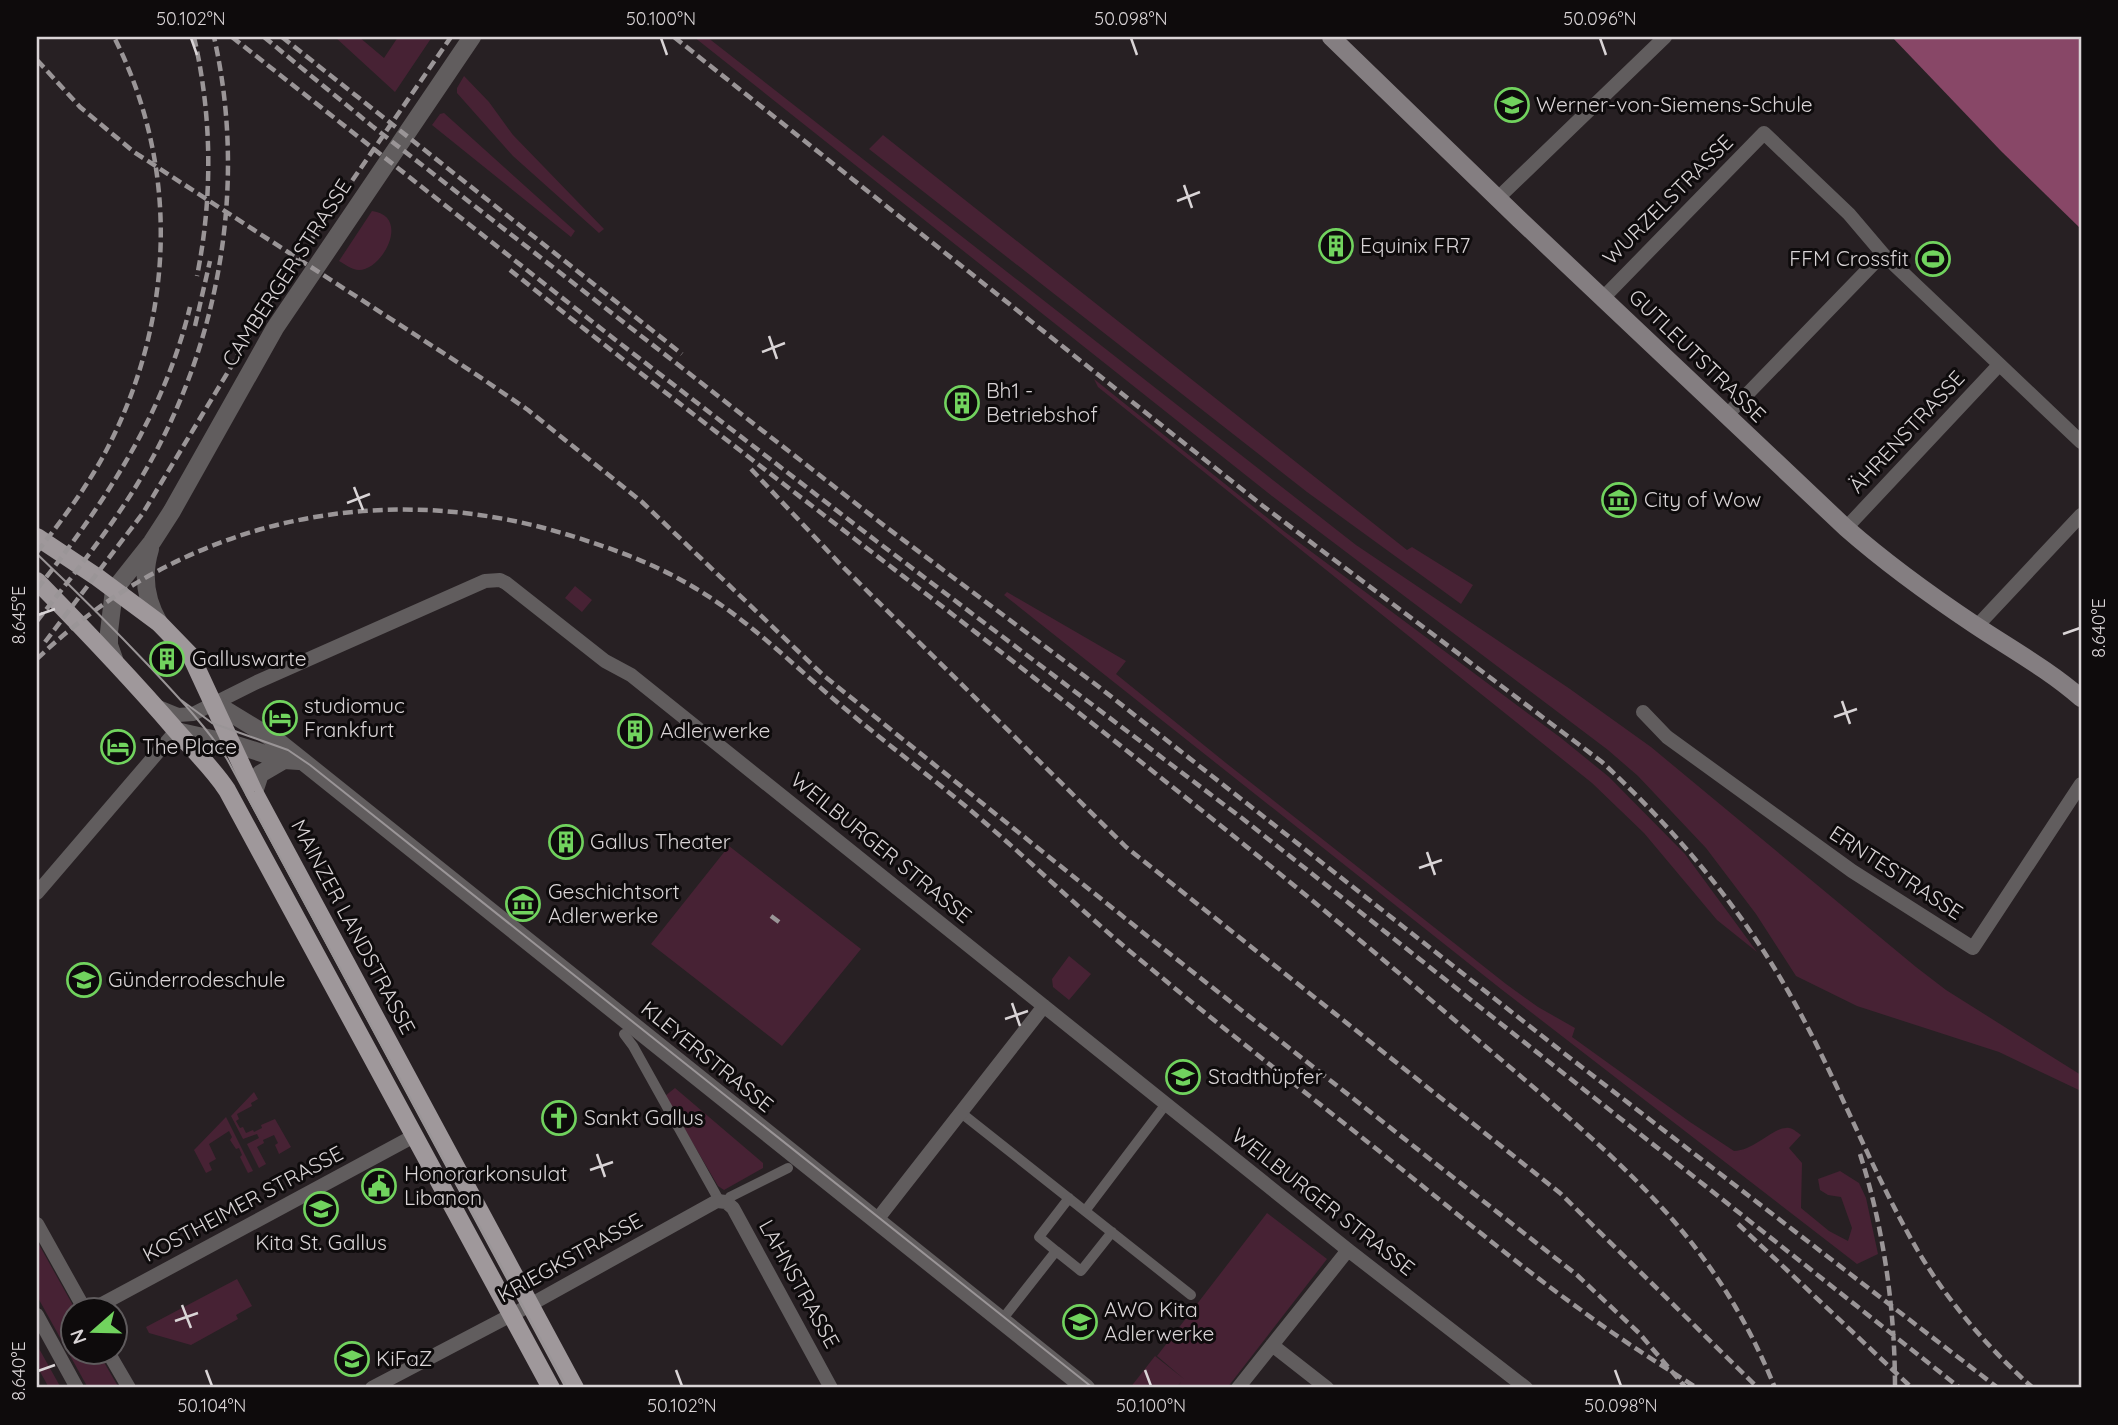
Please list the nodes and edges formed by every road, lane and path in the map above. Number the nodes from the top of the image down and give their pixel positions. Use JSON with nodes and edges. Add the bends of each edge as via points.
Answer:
{"nodes":[{"id":1,"x":1331,"y":37,"type":"edge"},
{"id":2,"x":1665,"y":37,"type":"edge"},
{"id":3,"x":470,"y":39,"type":"edge"},
{"id":4,"x":1498,"y":198,"type":"junction"},
{"id":5,"x":1883,"y":254,"type":"junction"},
{"id":6,"x":1603,"y":298,"type":"junction"},
{"id":7,"x":1999,"y":365,"type":"junction"},
{"id":8,"x":1727,"y":415,"type":"junction"},
{"id":9,"x":2081,"y":442,"type":"edge"},
{"id":10,"x":2081,"y":515,"type":"edge"},
{"id":11,"x":1846,"y":528,"type":"junction"},
{"id":12,"x":37,"y":537,"type":"edge"},
{"id":13,"x":152,"y":542,"type":"junction"},
{"id":14,"x":37,"y":581,"type":"edge"},
{"id":15,"x":114,"y":590,"type":"junction"},
{"id":16,"x":159,"y":622,"type":"junction"},
{"id":17,"x":1977,"y":626,"type":"junction"},
{"id":18,"x":114,"y":659,"type":"junction"},
{"id":19,"x":2057,"y":677,"type":"junction"},
{"id":20,"x":2081,"y":685,"type":"edge"},
{"id":21,"x":2081,"y":698,"type":"edge"},
{"id":22,"x":214,"y":703,"type":"junction"},
{"id":23,"x":155,"y":705,"type":"junction"},
{"id":24,"x":1643,"y":712,"type":"dead end"},
{"id":25,"x":176,"y":731,"type":"junction"},
{"id":26,"x":230,"y":743,"type":"junction"},
{"id":27,"x":291,"y":760,"type":"junction"},
{"id":28,"x":2081,"y":784,"type":"edge"},
{"id":29,"x":254,"y":792,"type":"junction"},
{"id":30,"x":37,"y":893,"type":"edge"},
{"id":31,"x":1044,"y":1006,"type":"junction"},
{"id":32,"x":624,"y":1034,"type":"dead end"},
{"id":33,"x":1166,"y":1104,"type":"junction"},
{"id":34,"x":960,"y":1112,"type":"junction"},
{"id":35,"x":414,"y":1136,"type":"junction"},
{"id":36,"x":788,"y":1168,"type":"dead end"},
{"id":37,"x":1069,"y":1198,"type":"junction"},
{"id":38,"x":723,"y":1202,"type":"junction"},
{"id":39,"x":1085,"y":1211,"type":"junction"},
{"id":40,"x":876,"y":1221,"type":"junction"},
{"id":41,"x":37,"y":1224,"type":"edge"},
{"id":42,"x":1112,"y":1232,"type":"junction"},
{"id":43,"x":1348,"y":1250,"type":"junction"},
{"id":44,"x":1056,"y":1251,"type":"junction"},
{"id":45,"x":1191,"y":1295,"type":"dead end"},
{"id":46,"x":77,"y":1296,"type":"edge"},
{"id":47,"x":118,"y":1296,"type":"edge"},
{"id":48,"x":530,"y":1305,"type":"junction"},
{"id":49,"x":37,"y":1315,"type":"edge"},
{"id":50,"x":512,"y":1315,"type":"junction"},
{"id":51,"x":1001,"y":1321,"type":"junction"},
{"id":52,"x":1272,"y":1345,"type":"junction"},
{"id":53,"x":117,"y":1366,"type":"edge"},
{"id":54,"x":1522,"y":1387,"type":"edge"},
{"id":55,"x":77,"y":1388,"type":"edge"},
{"id":56,"x":130,"y":1388,"type":"edge"},
{"id":57,"x":372,"y":1388,"type":"edge"},
{"id":58,"x":551,"y":1388,"type":"edge"},
{"id":59,"x":575,"y":1388,"type":"edge"},
{"id":60,"x":831,"y":1388,"type":"edge"},
{"id":61,"x":1086,"y":1388,"type":"edge"},
{"id":62,"x":1238,"y":1388,"type":"edge"},
{"id":63,"x":1327,"y":1388,"type":"edge"}],
"edges":[{"from":1,"to":4,"type":"main road","name":"GUTLEUTSTRASSE"},
{"from":2,"to":4,"type":"street"},
{"from":3,"to":13,"type":"street","name":"CAMBERGER STRASSE","via":[[257,358]]},
{"from":4,"to":6,"type":"main road","name":"GUTLEUTSTRASSE"},
{"from":5,"to":6,"type":"street","name":"WURZELSTRASSE","via":[[1764,133]]},
{"from":5,"to":7,"type":"street"},
{"from":5,"to":8,"type":"street"},
{"from":6,"to":8,"type":"main road","name":"GUTLEUTSTRASSE"},
{"from":7,"to":9,"type":"street"},
{"from":7,"to":11,"type":"street","name":"ÄHRENSTRASSE"},
{"from":8,"to":11,"type":"main road","name":"GUTLEUTSTRASSE"},
{"from":10,"to":17,"type":"street"},
{"from":11,"to":17,"type":"main road","name":"GUTLEUTSTRASSE","via":[[1897,571]]},
{"from":12,"to":15,"type":"main road","name":"MAINZER LANDSTRASSE"},
{"from":13,"to":15,"type":"street","name":"CAMBERGER STRASSE"},
{"from":13,"to":16,"type":"street","name":"CAMBERGER STRASSE","via":[[146,585]]},
{"from":14,"to":18,"type":"main road"},
{"from":15,"to":16,"type":"main road","name":"MAINZER LANDSTRASSE"},
{"from":15,"to":18,"type":"street","via":[[108,632]]},
{"from":16,"to":22,"type":"main road","name":"MAINZER LANDSTRASSE","via":[[191,656]]},
{"from":17,"to":19,"type":"main road","name":"GUTLEUTSTRASSE"},
{"from":18,"to":23,"type":"main road"},
{"from":19,"to":20,"type":"main road","name":"GUTLEUTSTRASSE"},
{"from":19,"to":21,"type":"main road","name":"GUTLEUTSTRASSE"},
{"from":22,"to":23,"type":"street","name":"WEILBURGER STRASSE","via":[[183,715]]},
{"from":22,"to":26,"type":"main road","name":"MAINZER LANDSTRASSE"},
{"from":22,"to":27,"type":"street","name":"KLEYERSTRASSE","via":[[274,738]]},
{"from":22,"to":31,"type":"street","name":"WEILBURGER STRASSE","via":[[485,582],[500,580],[605,661],[631,675]]},
{"from":23,"to":25,"type":"main road"},
{"from":24,"to":28,"type":"street","name":"ERNTESTRASSE","via":[[1667,737],[1852,871],[1973,948]]},
{"from":25,"to":26,"type":"street","name":"KLEYERSTRASSE"},
{"from":25,"to":30,"type":"street"},
{"from":25,"to":35,"type":"main road","via":[[227,790]]},
{"from":26,"to":27,"type":"street","name":"KLEYERSTRASSE"},
{"from":26,"to":29,"type":"main road","name":"MAINZER LANDSTRASSE"},
{"from":27,"to":29,"type":"street","via":[[260,774]]},
{"from":27,"to":40,"type":"street","name":"KLEYERSTRASSE"},
{"from":29,"to":48,"type":"main road","name":"MAINZER LANDSTRASSE"},
{"from":31,"to":33,"type":"street","name":"WEILBURGER STRASSE"},
{"from":31,"to":34,"type":"street"},
{"from":32,"to":38,"type":"street","name":"LAHNSTRASSE"},
{"from":33,"to":39,"type":"street"},
{"from":33,"to":43,"type":"street","name":"WEILBURGER STRASSE"},
{"from":34,"to":37,"type":"street"},
{"from":34,"to":40,"type":"street"},
{"from":35,"to":47,"type":"street","name":"KOSTHEIMER STRASSE"},
{"from":35,"to":50,"type":"main road"},
{"from":36,"to":38,"type":"street","name":"KRIEGKSTRASSE"},
{"from":37,"to":39,"type":"street"},
{"from":37,"to":44,"type":"street","via":[[1039,1237]]},
{"from":38,"to":48,"type":"street","name":"KRIEGKSTRASSE","via":[[717,1201]]},
{"from":38,"to":60,"type":"street","name":"LAHNSTRASSE","via":[[733,1208]]},
{"from":39,"to":42,"type":"street"},
{"from":40,"to":51,"type":"street","name":"KLEYERSTRASSE"},
{"from":41,"to":46,"type":"street"},
{"from":42,"to":44,"type":"street","via":[[1081,1271]]},
{"from":42,"to":45,"type":"street"},
{"from":43,"to":52,"type":"street"},
{"from":43,"to":54,"type":"street","name":"WEILBURGER STRASSE"},
{"from":44,"to":51,"type":"street"},
{"from":48,"to":50,"type":"street","name":"KRIEGKSTRASSE"},
{"from":48,"to":59,"type":"main road","name":"MAINZER LANDSTRASSE"},
{"from":49,"to":55,"type":"street"},
{"from":50,"to":57,"type":"street","name":"KRIEGKSTRASSE"},
{"from":50,"to":58,"type":"main road"},
{"from":51,"to":61,"type":"street","name":"KLEYERSTRASSE"},
{"from":52,"to":62,"type":"street"},
{"from":52,"to":63,"type":"street"},
{"from":53,"to":56,"type":"street"}]}
